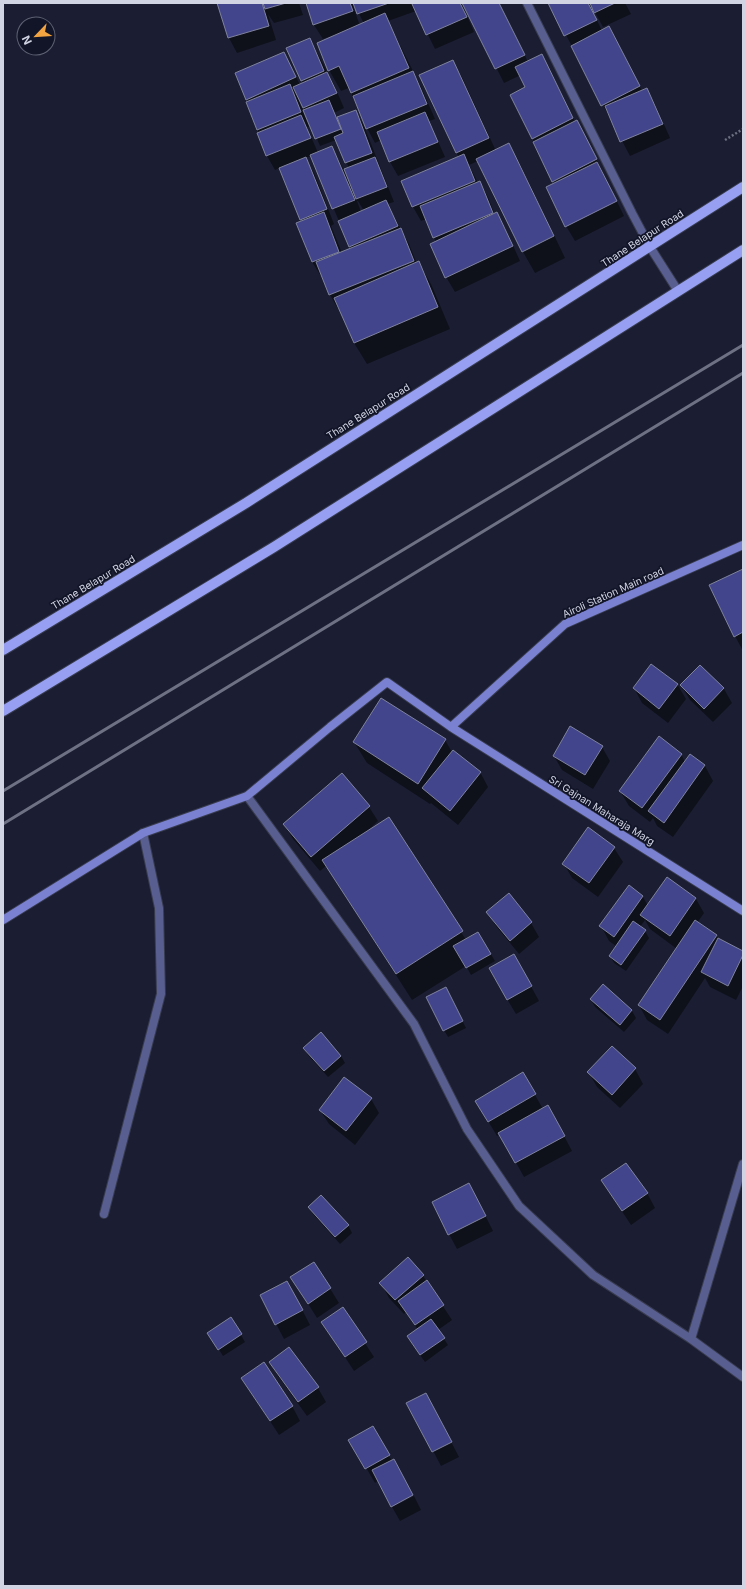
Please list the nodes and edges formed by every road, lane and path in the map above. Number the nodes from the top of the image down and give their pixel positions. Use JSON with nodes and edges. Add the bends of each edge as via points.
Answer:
{"nodes":[{"id":1,"x":527,"y":3,"type":"edge"},
{"id":2,"x":743,"y":128,"type":"edge"},
{"id":3,"x":726,"y":140,"type":"dead end"},
{"id":4,"x":743,"y":187,"type":"edge"},
{"id":5,"x":650,"y":247,"type":"junction"},
{"id":6,"x":743,"y":250,"type":"edge"},
{"id":7,"x":678,"y":291,"type":"junction"},
{"id":8,"x":743,"y":545,"type":"edge"},
{"id":9,"x":3,"y":650,"type":"edge"},
{"id":10,"x":3,"y":711,"type":"edge"},
{"id":11,"x":451,"y":727,"type":"junction"},
{"id":12,"x":247,"y":796,"type":"junction"},
{"id":13,"x":143,"y":833,"type":"junction"},
{"id":14,"x":743,"y":911,"type":"edge"},
{"id":15,"x":3,"y":920,"type":"edge"},
{"id":16,"x":743,"y":1164,"type":"edge"},
{"id":17,"x":104,"y":1214,"type":"dead end"},
{"id":18,"x":691,"y":1339,"type":"junction"},
{"id":19,"x":743,"y":1377,"type":"edge"}],
"edges":[{"from":1,"to":5,"type":"street"},
{"from":2,"to":3,"type":"path"},
{"from":4,"to":5,"type":"main road","name":"Thane Belapur Road"},
{"from":5,"to":7,"type":"street"},
{"from":5,"to":9,"type":"main road","name":"Thane Belapur Road","via":[[246,503]]},
{"from":6,"to":7,"type":"main road"},
{"from":7,"to":10,"type":"main road","via":[[280,543]]},
{"from":8,"to":11,"type":"street","name":"Airoli Station Main road","via":[[564,624]]},
{"from":11,"to":12,"type":"street","name":"Sri Gajnan Maharaja Marg","via":[[387,682]]},
{"from":11,"to":14,"type":"street","name":"Sri Gajnan Maharaja Marg"},
{"from":12,"to":13,"type":"street"},
{"from":12,"to":18,"type":"street","via":[[414,1024],[467,1129],[519,1206],[593,1275]]},
{"from":13,"to":15,"type":"street"},
{"from":13,"to":17,"type":"street","via":[[160,908],[161,994]]},
{"from":16,"to":18,"type":"street"},
{"from":18,"to":19,"type":"street"}]}
